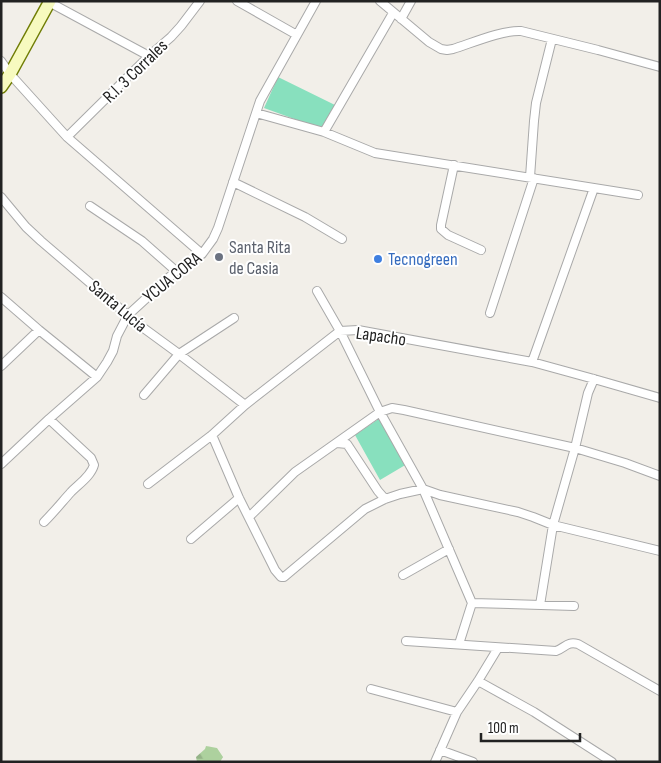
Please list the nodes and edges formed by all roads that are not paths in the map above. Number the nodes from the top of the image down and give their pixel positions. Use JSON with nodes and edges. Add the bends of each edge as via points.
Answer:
{"nodes":[{"id":1,"x":200,"y":1,"type":"edge"},
{"id":2,"x":237,"y":1,"type":"edge"},
{"id":3,"x":316,"y":1,"type":"edge"},
{"id":4,"x":380,"y":1,"type":"edge"},
{"id":5,"x":410,"y":1,"type":"edge"},
{"id":6,"x":49,"y":2,"type":"edge"},
{"id":7,"x":393,"y":12,"type":"junction"},
{"id":8,"x":401,"y":19,"type":"junction"},
{"id":9,"x":297,"y":35,"type":"junction"},
{"id":10,"x":552,"y":39,"type":"junction"},
{"id":11,"x":149,"y":56,"type":"junction"},
{"id":12,"x":1,"y":61,"type":"edge"},
{"id":13,"x":660,"y":67,"type":"edge"},
{"id":14,"x":10,"y":74,"type":"junction"},
{"id":15,"x":1,"y":87,"type":"edge"},
{"id":16,"x":256,"y":114,"type":"junction"},
{"id":17,"x":324,"y":132,"type":"junction"},
{"id":18,"x":67,"y":137,"type":"junction"},
{"id":19,"x":454,"y":165,"type":"junction"},
{"id":20,"x":532,"y":178,"type":"junction"},
{"id":21,"x":233,"y":182,"type":"junction"},
{"id":22,"x":594,"y":188,"type":"junction"},
{"id":23,"x":638,"y":195,"type":"dead end"},
{"id":24,"x":1,"y":197,"type":"edge"},
{"id":25,"x":90,"y":206,"type":"dead end"},
{"id":26,"x":342,"y":239,"type":"dead end"},
{"id":27,"x":481,"y":250,"type":"dead end"},
{"id":28,"x":202,"y":254,"type":"junction"},
{"id":29,"x":176,"y":271,"type":"junction"},
{"id":30,"x":317,"y":291,"type":"dead end"},
{"id":31,"x":1,"y":297,"type":"edge"},
{"id":32,"x":490,"y":313,"type":"dead end"},
{"id":33,"x":128,"y":315,"type":"junction"},
{"id":34,"x":234,"y":318,"type":"dead end"},
{"id":35,"x":39,"y":330,"type":"junction"},
{"id":36,"x":340,"y":331,"type":"junction"},
{"id":37,"x":179,"y":354,"type":"junction"},
{"id":38,"x":532,"y":362,"type":"junction"},
{"id":39,"x":1,"y":366,"type":"edge"},
{"id":40,"x":97,"y":377,"type":"junction"},
{"id":41,"x":594,"y":379,"type":"junction"},
{"id":42,"x":144,"y":395,"type":"dead end"},
{"id":43,"x":660,"y":398,"type":"edge"},
{"id":44,"x":245,"y":405,"type":"junction"},
{"id":45,"x":380,"y":412,"type":"junction"},
{"id":46,"x":49,"y":419,"type":"junction"},
{"id":47,"x":212,"y":435,"type":"junction"},
{"id":48,"x":337,"y":443,"type":"junction"},
{"id":49,"x":575,"y":448,"type":"junction"},
{"id":50,"x":1,"y":464,"type":"edge"},
{"id":51,"x":660,"y":476,"type":"edge"},
{"id":52,"x":148,"y":484,"type":"dead end"},
{"id":53,"x":422,"y":489,"type":"junction"},
{"id":54,"x":238,"y":498,"type":"junction"},
{"id":55,"x":385,"y":499,"type":"junction"},
{"id":56,"x":249,"y":517,"type":"junction"},
{"id":57,"x":44,"y":522,"type":"dead end"},
{"id":58,"x":554,"y":524,"type":"junction"},
{"id":59,"x":191,"y":539,"type":"dead end"},
{"id":60,"x":449,"y":549,"type":"junction"},
{"id":61,"x":660,"y":551,"type":"edge"},
{"id":62,"x":403,"y":575,"type":"dead end"},
{"id":63,"x":472,"y":603,"type":"junction"},
{"id":64,"x":540,"y":605,"type":"junction"},
{"id":65,"x":574,"y":606,"type":"dead end"},
{"id":66,"x":406,"y":641,"type":"dead end"},
{"id":67,"x":459,"y":644,"type":"junction"},
{"id":68,"x":498,"y":648,"type":"junction"},
{"id":69,"x":478,"y":681,"type":"junction"},
{"id":70,"x":371,"y":688,"type":"dead end"},
{"id":71,"x":660,"y":691,"type":"edge"},
{"id":72,"x":456,"y":712,"type":"junction"},
{"id":73,"x":440,"y":750,"type":"junction"},
{"id":74,"x":435,"y":762,"type":"edge"},
{"id":75,"x":473,"y":762,"type":"edge"},
{"id":76,"x":612,"y":762,"type":"edge"}],
"edges":[{"from":1,"to":11,"type":"street","name":"R.I. 3 Corrales","via":[[182,26]]},
{"from":2,"to":9,"type":"street"},
{"from":3,"to":9,"type":"street","name":"YCUA CORA"},
{"from":4,"to":7,"type":"street"},
{"from":5,"to":8,"type":"street"},
{"from":6,"to":11,"type":"street"},
{"from":6,"to":14,"type":"street"},
{"from":7,"to":8,"type":"street"},
{"from":7,"to":17,"type":"street"},
{"from":8,"to":10,"type":"street","via":[[429,42],[447,50],[514,31]]},
{"from":9,"to":16,"type":"street","name":"YCUA CORA"},
{"from":10,"to":13,"type":"street"},
{"from":10,"to":20,"type":"street","via":[[536,103]]},
{"from":11,"to":18,"type":"street","name":"R.I. 3 Corrales"},
{"from":12,"to":14,"type":"street"},
{"from":14,"to":15,"type":"street"},
{"from":14,"to":18,"type":"street"},
{"from":16,"to":17,"type":"street"},
{"from":16,"to":21,"type":"street","name":"YCUA CORA"},
{"from":17,"to":19,"type":"street","via":[[375,153]]},
{"from":18,"to":28,"type":"street"},
{"from":19,"to":20,"type":"street"},
{"from":19,"to":27,"type":"street","via":[[441,229]]},
{"from":20,"to":22,"type":"street"},
{"from":20,"to":32,"type":"street"},
{"from":21,"to":26,"type":"street","via":[[300,214]]},
{"from":21,"to":28,"type":"street","name":"YCUA CORA","via":[[218,228]]},
{"from":22,"to":23,"type":"street"},
{"from":22,"to":38,"type":"street"},
{"from":24,"to":33,"type":"street","name":"Santa Lucía","via":[[41,241]]},
{"from":25,"to":29,"type":"street","via":[[142,242]]},
{"from":28,"to":29,"type":"street","name":"YCUA CORA"},
{"from":29,"to":33,"type":"street","name":"YCUA CORA"},
{"from":30,"to":36,"type":"street"},
{"from":31,"to":35,"type":"street"},
{"from":33,"to":37,"type":"street","name":"Santa Lucía"},
{"from":33,"to":40,"type":"street","name":"YCUA CORA"},
{"from":34,"to":37,"type":"street"},
{"from":35,"to":39,"type":"street"},
{"from":35,"to":40,"type":"street"},
{"from":36,"to":38,"type":"street","name":"Lapacho","via":[[358,330]]},
{"from":36,"to":44,"type":"street","name":"Lapacho"},
{"from":36,"to":45,"type":"street"},
{"from":37,"to":42,"type":"street"},
{"from":37,"to":44,"type":"street","name":"Santa Lucía"},
{"from":38,"to":41,"type":"street","name":"Lapacho"},
{"from":40,"to":46,"type":"street","name":"YCUA CORA"},
{"from":41,"to":43,"type":"street","name":"Lapacho"},
{"from":41,"to":49,"type":"street"},
{"from":44,"to":47,"type":"street","name":"Lapacho"},
{"from":45,"to":48,"type":"street"},
{"from":45,"to":49,"type":"street","via":[[392,408],[404,410]]},
{"from":45,"to":53,"type":"street"},
{"from":46,"to":50,"type":"street","name":"YCUA CORA"},
{"from":46,"to":57,"type":"street","via":[[91,458],[94,465],[93,470]]},
{"from":47,"to":52,"type":"street","name":"Lapacho"},
{"from":47,"to":54,"type":"street"},
{"from":48,"to":55,"type":"street","via":[[347,444]]},
{"from":48,"to":56,"type":"street","via":[[295,472]]},
{"from":49,"to":51,"type":"street"},
{"from":49,"to":58,"type":"street"},
{"from":53,"to":55,"type":"street"},
{"from":53,"to":58,"type":"street"},
{"from":53,"to":60,"type":"street"},
{"from":54,"to":56,"type":"street"},
{"from":54,"to":59,"type":"street"},
{"from":55,"to":56,"type":"street","via":[[365,509],[284,577],[275,570]]},
{"from":58,"to":61,"type":"street"},
{"from":58,"to":64,"type":"street"},
{"from":60,"to":62,"type":"street"},
{"from":60,"to":63,"type":"street"},
{"from":63,"to":64,"type":"street"},
{"from":63,"to":67,"type":"street"},
{"from":64,"to":65,"type":"street"},
{"from":66,"to":67,"type":"street"},
{"from":67,"to":68,"type":"street"},
{"from":68,"to":69,"type":"street"},
{"from":68,"to":71,"type":"street","via":[[556,651],[572,643],[578,644]]},
{"from":69,"to":72,"type":"street"},
{"from":69,"to":76,"type":"street"},
{"from":70,"to":72,"type":"street"},
{"from":72,"to":73,"type":"street"},
{"from":73,"to":74,"type":"street"},
{"from":73,"to":75,"type":"street"}]}
